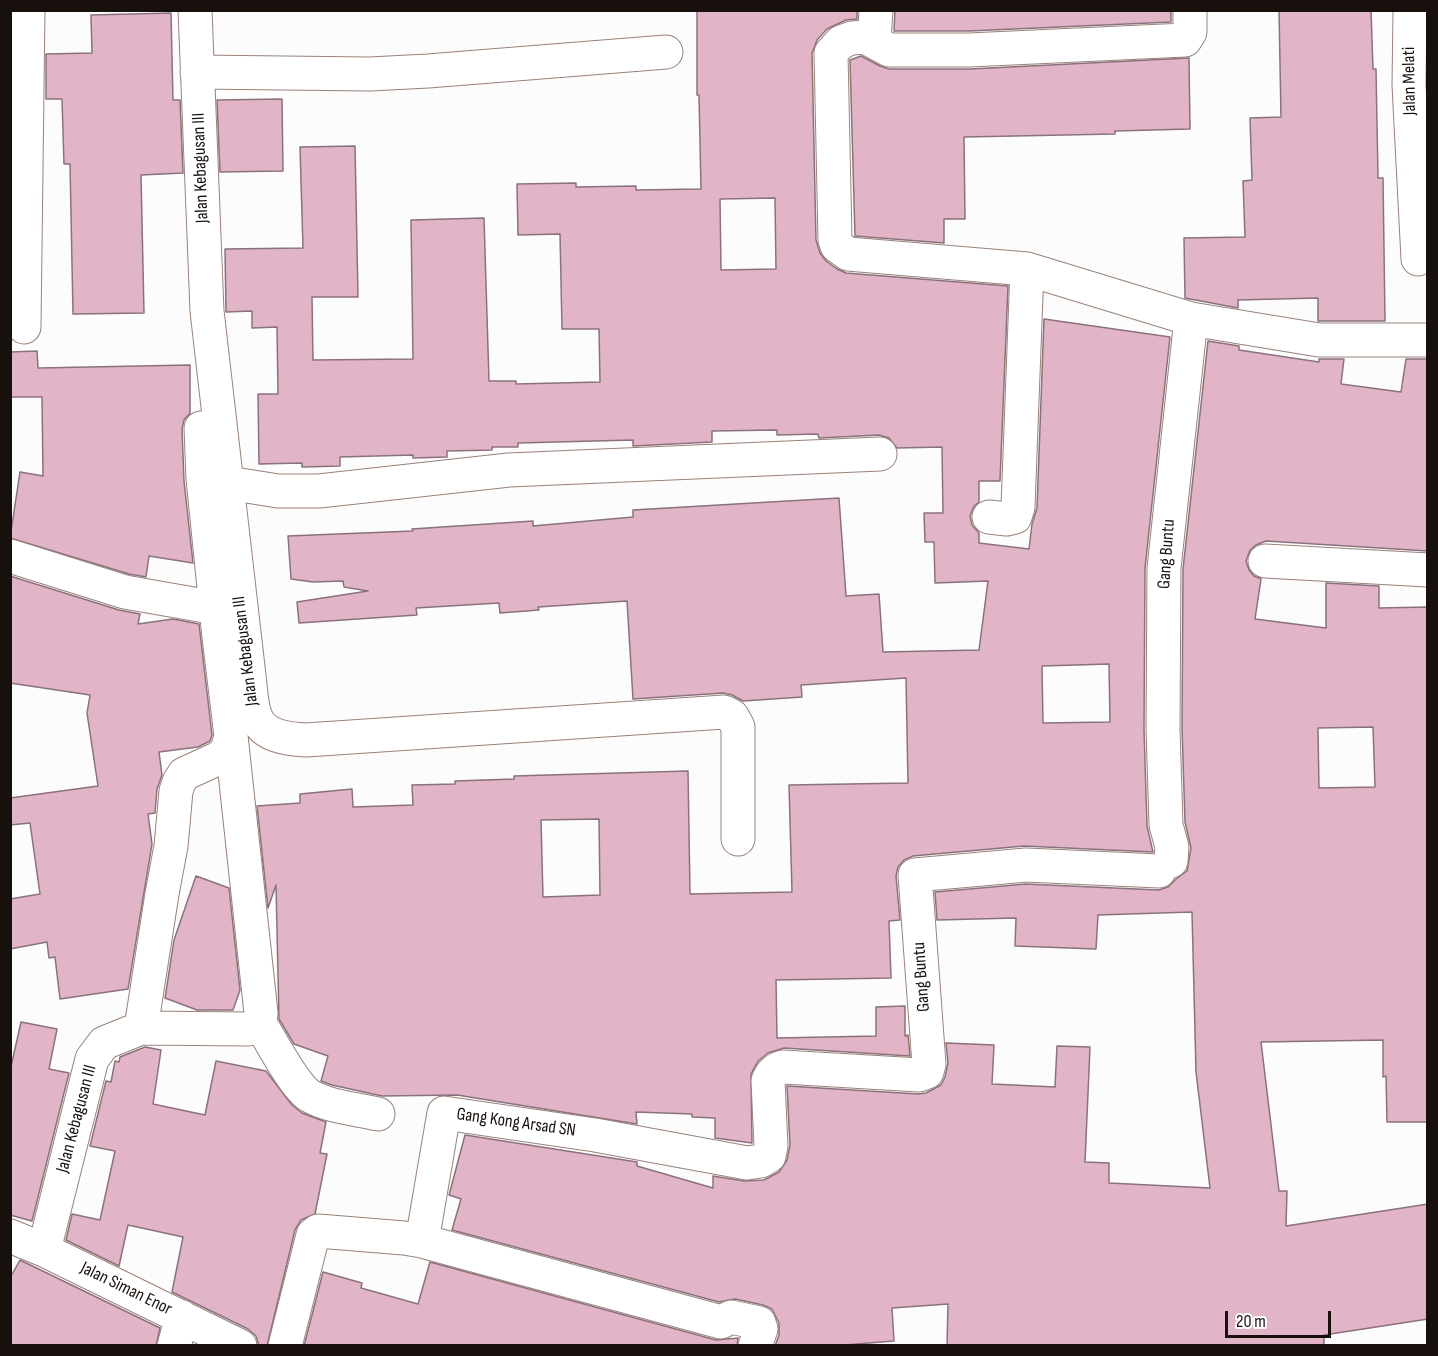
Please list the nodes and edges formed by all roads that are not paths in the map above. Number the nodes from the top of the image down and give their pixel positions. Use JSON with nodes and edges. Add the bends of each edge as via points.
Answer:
{"nodes":[{"id":1,"x":28,"y":10,"type":"edge"},
{"id":2,"x":195,"y":10,"type":"edge"},
{"id":3,"x":1190,"y":10,"type":"edge"},
{"id":4,"x":1410,"y":10,"type":"edge"},
{"id":5,"x":875,"y":26,"type":"edge"},
{"id":6,"x":666,"y":52,"type":"dead end"},
{"id":7,"x":197,"y":72,"type":"junction"},
{"id":8,"x":1418,"y":259,"type":"dead end"},
{"id":9,"x":1027,"y":269,"type":"junction"},
{"id":10,"x":207,"y":311,"type":"junction"},
{"id":11,"x":1191,"y":319,"type":"junction"},
{"id":12,"x":24,"y":327,"type":"dead end"},
{"id":13,"x":1428,"y":340,"type":"edge"},
{"id":14,"x":880,"y":454,"type":"dead end"},
{"id":15,"x":228,"y":483,"type":"junction"},
{"id":16,"x":989,"y":517,"type":"dead end"},
{"id":17,"x":10,"y":556,"type":"edge"},
{"id":18,"x":1265,"y":561,"type":"dead end"},
{"id":19,"x":1428,"y":570,"type":"edge"},
{"id":20,"x":216,"y":608,"type":"junction"},
{"id":21,"x":231,"y":736,"type":"junction"},
{"id":22,"x":738,"y":839,"type":"dead end"},
{"id":23,"x":260,"y":1023,"type":"junction"},
{"id":24,"x":141,"y":1028,"type":"junction"},
{"id":25,"x":378,"y":1114,"type":"dead end"},
{"id":26,"x":761,"y":1161,"type":"joint"},
{"id":27,"x":11,"y":1236,"type":"edge"},
{"id":28,"x":422,"y":1241,"type":"junction"},
{"id":29,"x":44,"y":1250,"type":"junction"},
{"id":30,"x":178,"y":1331,"type":"edge"},
{"id":31,"x":240,"y":1346,"type":"edge"},
{"id":32,"x":285,"y":1346,"type":"edge"},
{"id":33,"x":755,"y":1346,"type":"edge"}],
"edges":[{"from":1,"to":12,"type":"street"},
{"from":2,"to":7,"type":"street","name":"Jalan Kebagusan III"},
{"from":3,"to":5,"type":"street","via":[[1190,32],[1185,40],[889,50]]},
{"from":4,"to":8,"type":"street","name":"Jalan Melati","via":[[1409,85]]},
{"from":5,"to":9,"type":"street","via":[[865,37],[841,42],[831,53],[837,246],[848,254]]},
{"from":6,"to":7,"type":"street","via":[[381,73]]},
{"from":7,"to":10,"type":"street","name":"Jalan Kebagusan III"},
{"from":9,"to":11,"type":"street"},
{"from":9,"to":16,"type":"street","via":[[1018,507],[1015,517]]},
{"from":10,"to":15,"type":"street","name":"Jalan Kebagusan III"},
{"from":10,"to":20,"type":"street","via":[[198,333],[198,359],[203,479]]},
{"from":11,"to":13,"type":"street","via":[[1319,340]]},
{"from":11,"to":26,"type":"street","name":"Gang Buntu","via":[[1164,568],[1162,728],[1166,825],[1172,847],[1165,866],[1026,865],[915,875],[927,1072],[919,1075],[777,1069],[768,1082],[771,1146],[769,1156]]},
{"from":14,"to":15,"type":"street","via":[[509,470],[319,490],[278,491]]},
{"from":15,"to":22,"type":"street","name":"Jalan Kebagusan III","via":[[250,687],[254,716],[261,728],[289,740],[306,740],[724,712],[732,716],[738,727]]},
{"from":17,"to":20,"type":"street","via":[[125,592]]},
{"from":18,"to":19,"type":"street"},
{"from":20,"to":21,"type":"street"},
{"from":21,"to":23,"type":"street"},
{"from":21,"to":24,"type":"street","via":[[227,751],[184,774],[176,791],[171,846]]},
{"from":23,"to":24,"type":"street","name":"Jalan Kebagusan III","via":[[249,1029]]},
{"from":23,"to":25,"type":"street","via":[[310,1096]]},
{"from":24,"to":29,"type":"street","name":"Jalan Kebagusan III","via":[[104,1043],[92,1059]]},
{"from":26,"to":28,"type":"street","name":"Gang Kong Arsad SN","via":[[747,1163],[444,1113]]},
{"from":27,"to":29,"type":"street","name":"Jalan Siman Enor"},
{"from":28,"to":32,"type":"street","via":[[318,1231],[313,1235]]},
{"from":28,"to":33,"type":"street","via":[[721,1322],[731,1317],[759,1323]]},
{"from":29,"to":30,"type":"street","name":"Jalan Siman Enor"},
{"from":30,"to":31,"type":"street","name":"Jalan Siman Enor"}]}
